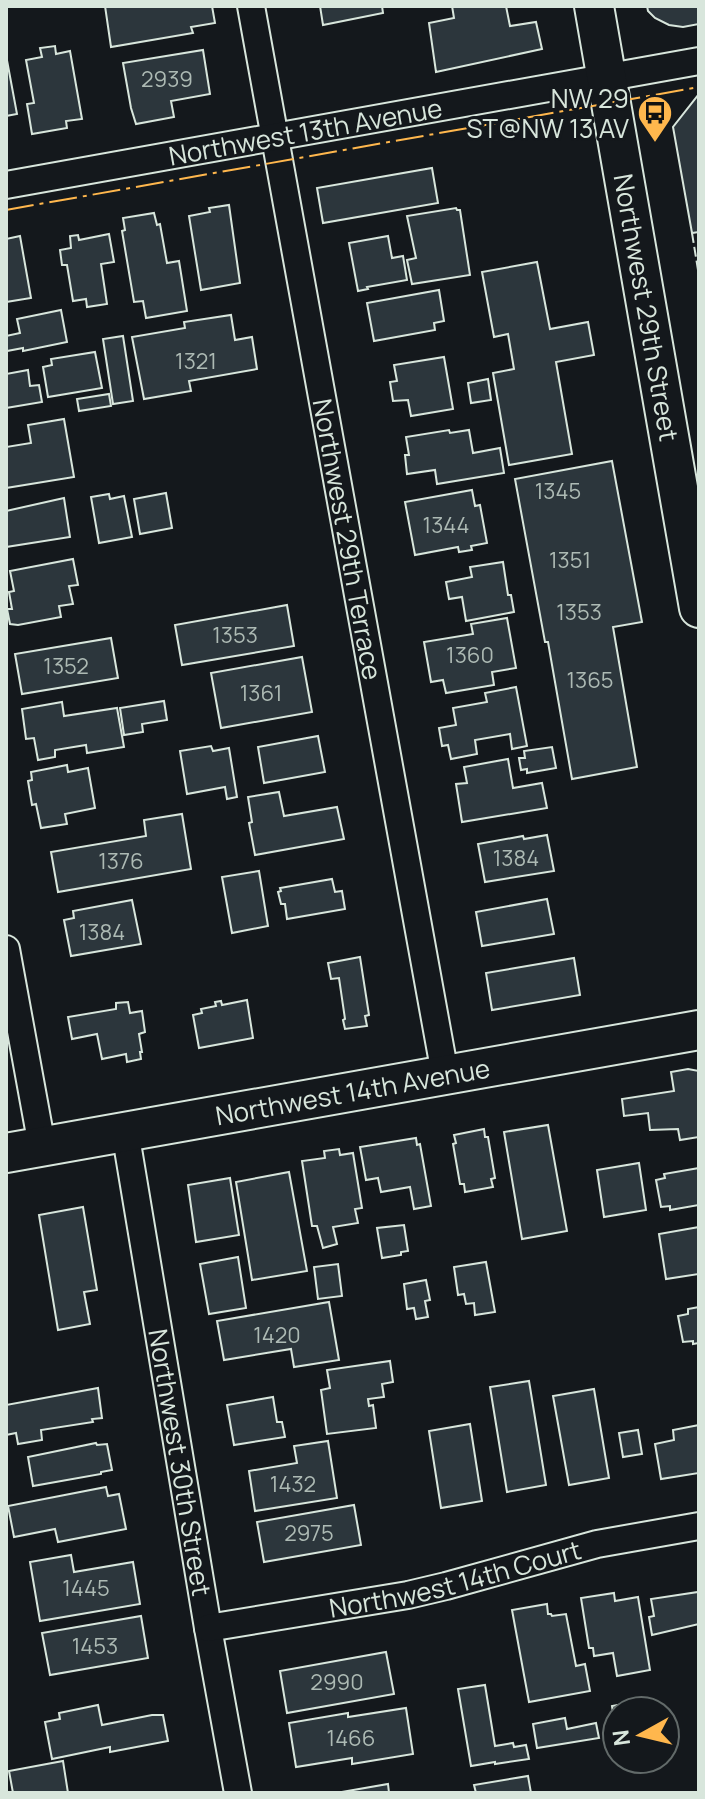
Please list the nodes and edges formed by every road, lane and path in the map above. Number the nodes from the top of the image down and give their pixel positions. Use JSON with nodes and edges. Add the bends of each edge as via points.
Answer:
{"nodes":[{"id":1,"x":251,"y":6,"type":"edge"},
{"id":2,"x":594,"y":6,"type":"edge"},
{"id":3,"x":699,"y":61,"type":"edge"},
{"id":4,"x":607,"y":77,"type":"junction"},
{"id":5,"x":274,"y":138,"type":"junction"},
{"id":6,"x":6,"y":185,"type":"edge"},
{"id":7,"x":699,"y":608,"type":"edge"},
{"id":8,"x":6,"y":949,"type":"edge"},
{"id":9,"x":699,"y":1030,"type":"edge"},
{"id":10,"x":445,"y":1074,"type":"junction"},
{"id":11,"x":125,"y":1131,"type":"junction"},
{"id":12,"x":24,"y":1149,"type":"edge"},
{"id":13,"x":699,"y":1526,"type":"edge"},
{"id":14,"x":208,"y":1628,"type":"junction"},
{"id":15,"x":238,"y":1793,"type":"edge"}],
"edges":[{"from":1,"to":5,"type":"street","name":"Northwest 29th Terrace"},
{"from":2,"to":4,"type":"street","name":"Northwest 29th Street"},
{"from":3,"to":4,"type":"street","name":"Northwest 13th Avenue"},
{"from":4,"to":5,"type":"street","name":"Northwest 13th Avenue"},
{"from":4,"to":7,"type":"street","name":"Northwest 29th Street"},
{"from":5,"to":6,"type":"street","name":"Northwest 13th Avenue"},
{"from":5,"to":10,"type":"street","name":"Northwest 29th Terrace"},
{"from":8,"to":12,"type":"street"},
{"from":9,"to":10,"type":"street","name":"Northwest 14th Avenue"},
{"from":10,"to":11,"type":"street","name":"Northwest 14th Avenue"},
{"from":11,"to":12,"type":"street","name":"Northwest 14th Avenue"},
{"from":11,"to":14,"type":"street","name":"Northwest 30th Street"},
{"from":13,"to":14,"type":"street","name":"Northwest 14th Court","via":[[597,1544],[408,1595]]},
{"from":14,"to":15,"type":"street","name":"Northwest 30th Street"}]}
